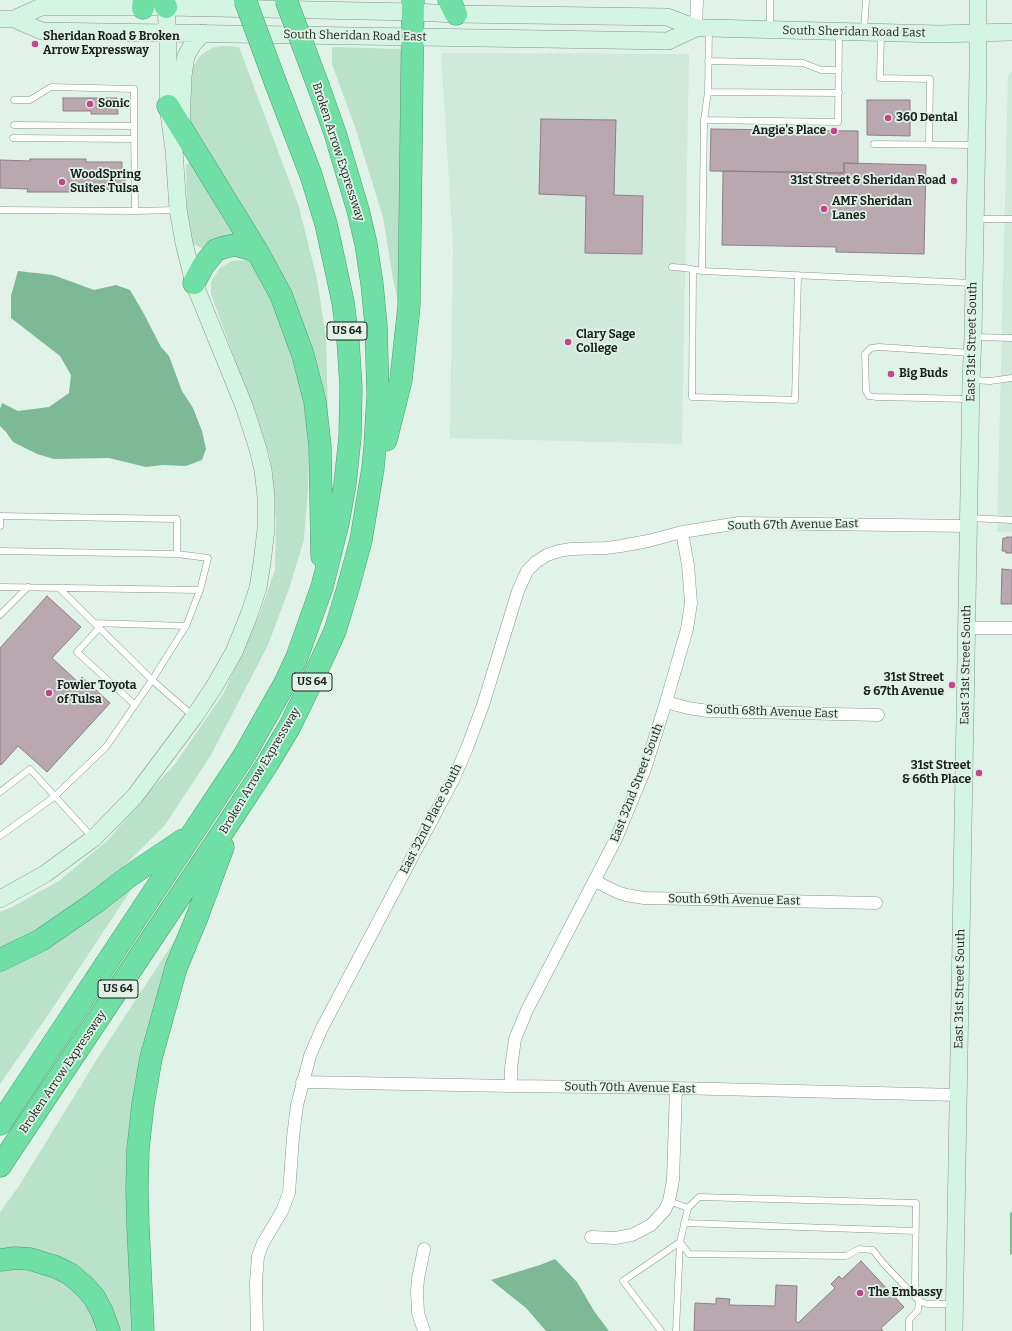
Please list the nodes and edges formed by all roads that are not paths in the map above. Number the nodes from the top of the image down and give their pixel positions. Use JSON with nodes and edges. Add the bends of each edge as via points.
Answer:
{"nodes":[{"id":1,"x":245,"y":0,"type":"edge"},
{"id":2,"x":286,"y":0,"type":"edge"},
{"id":3,"x":697,"y":0,"type":"edge"},
{"id":4,"x":770,"y":0,"type":"edge"},
{"id":5,"x":866,"y":0,"type":"edge"},
{"id":6,"x":978,"y":0,"type":"edge"},
{"id":7,"x":165,"y":3,"type":"edge"},
{"id":8,"x":143,"y":4,"type":"edge"},
{"id":9,"x":413,"y":6,"type":"edge"},
{"id":10,"x":453,"y":7,"type":"edge"},
{"id":11,"x":7,"y":19,"type":"edge"},
{"id":12,"x":702,"y":28,"type":"junction"},
{"id":13,"x":770,"y":30,"type":"junction"},
{"id":14,"x":839,"y":31,"type":"junction"},
{"id":15,"x":864,"y":32,"type":"junction"},
{"id":16,"x":881,"y":32,"type":"junction"},
{"id":17,"x":1012,"y":32,"type":"edge"},
{"id":18,"x":168,"y":33,"type":"junction"},
{"id":19,"x":203,"y":33,"type":"junction"},
{"id":20,"x":977,"y":33,"type":"junction"},
{"id":21,"x":412,"y":37,"type":"junction"},
{"id":22,"x":708,"y":61,"type":"junction"},
{"id":23,"x":839,"y":70,"type":"junction"},
{"id":24,"x":708,"y":92,"type":"junction"},
{"id":25,"x":839,"y":93,"type":"junction"},
{"id":26,"x":14,"y":100,"type":"dead end"},
{"id":27,"x":168,"y":106,"type":"junction"},
{"id":28,"x":704,"y":120,"type":"junction"},
{"id":29,"x":14,"y":125,"type":"dead end"},
{"id":30,"x":134,"y":126,"type":"junction"},
{"id":31,"x":181,"y":126,"type":"junction"},
{"id":32,"x":13,"y":138,"type":"dead end"},
{"id":33,"x":134,"y":139,"type":"junction"},
{"id":34,"x":874,"y":144,"type":"dead end"},
{"id":35,"x":929,"y":144,"type":"junction"},
{"id":36,"x":976,"y":145,"type":"junction"},
{"id":37,"x":174,"y":150,"type":"junction"},
{"id":38,"x":0,"y":210,"type":"edge"},
{"id":39,"x":178,"y":210,"type":"junction"},
{"id":40,"x":135,"y":211,"type":"junction"},
{"id":41,"x":975,"y":218,"type":"junction"},
{"id":42,"x":1012,"y":219,"type":"edge"},
{"id":43,"x":257,"y":251,"type":"junction"},
{"id":44,"x":672,"y":267,"type":"dead end"},
{"id":45,"x":693,"y":270,"type":"junction"},
{"id":46,"x":702,"y":271,"type":"junction"},
{"id":47,"x":798,"y":275,"type":"junction"},
{"id":48,"x":194,"y":283,"type":"junction"},
{"id":49,"x":974,"y":283,"type":"junction"},
{"id":50,"x":1012,"y":338,"type":"edge"},
{"id":51,"x":973,"y":345,"type":"junction"},
{"id":52,"x":1012,"y":378,"type":"edge"},
{"id":53,"x":971,"y":380,"type":"junction"},
{"id":54,"x":971,"y":399,"type":"junction"},
{"id":55,"x":1012,"y":520,"type":"edge"},
{"id":56,"x":969,"y":522,"type":"junction"},
{"id":57,"x":0,"y":526,"type":"edge"},
{"id":58,"x":682,"y":532,"type":"junction"},
{"id":59,"x":361,"y":540,"type":"junction"},
{"id":60,"x":0,"y":551,"type":"edge"},
{"id":61,"x":177,"y":554,"type":"junction"},
{"id":62,"x":548,"y":555,"type":"joint"},
{"id":63,"x":0,"y":587,"type":"edge"},
{"id":64,"x":28,"y":587,"type":"junction"},
{"id":65,"x":322,"y":587,"type":"junction"},
{"id":66,"x":58,"y":588,"type":"junction"},
{"id":67,"x":200,"y":590,"type":"junction"},
{"id":68,"x":0,"y":615,"type":"edge"},
{"id":69,"x":94,"y":623,"type":"junction"},
{"id":70,"x":186,"y":626,"type":"junction"},
{"id":71,"x":99,"y":628,"type":"junction"},
{"id":72,"x":967,"y":628,"type":"junction"},
{"id":73,"x":1012,"y":628,"type":"edge"},
{"id":74,"x":152,"y":680,"type":"junction"},
{"id":75,"x":666,"y":702,"type":"junction"},
{"id":76,"x":135,"y":705,"type":"junction"},
{"id":77,"x":878,"y":716,"type":"dead end"},
{"id":78,"x":194,"y":717,"type":"junction"},
{"id":79,"x":0,"y":792,"type":"edge"},
{"id":80,"x":54,"y":797,"type":"junction"},
{"id":81,"x":236,"y":812,"type":"junction"},
{"id":82,"x":192,"y":834,"type":"junction"},
{"id":83,"x":0,"y":836,"type":"edge"},
{"id":84,"x":94,"y":838,"type":"junction"},
{"id":85,"x":595,"y":881,"type":"junction"},
{"id":86,"x":0,"y":899,"type":"edge"},
{"id":87,"x":876,"y":903,"type":"dead end"},
{"id":88,"x":0,"y":960,"type":"edge"},
{"id":89,"x":302,"y":1082,"type":"junction"},
{"id":90,"x":511,"y":1086,"type":"junction"},
{"id":91,"x":676,"y":1088,"type":"junction"},
{"id":92,"x":958,"y":1095,"type":"junction"},
{"id":93,"x":0,"y":1124,"type":"edge"},
{"id":94,"x":0,"y":1166,"type":"edge"},
{"id":95,"x":669,"y":1201,"type":"junction"},
{"id":96,"x":688,"y":1208,"type":"junction"},
{"id":97,"x":684,"y":1223,"type":"junction"},
{"id":98,"x":915,"y":1231,"type":"junction"},
{"id":99,"x":591,"y":1237,"type":"dead end"},
{"id":100,"x":680,"y":1242,"type":"junction"},
{"id":101,"x":424,"y":1249,"type":"dead end"},
{"id":102,"x":0,"y":1260,"type":"edge"},
{"id":103,"x":919,"y":1301,"type":"junction"},
{"id":104,"x":954,"y":1304,"type":"junction"},
{"id":105,"x":109,"y":1331,"type":"edge"},
{"id":106,"x":143,"y":1331,"type":"edge"},
{"id":107,"x":257,"y":1331,"type":"edge"},
{"id":108,"x":424,"y":1331,"type":"edge"},
{"id":109,"x":661,"y":1331,"type":"edge"},
{"id":110,"x":676,"y":1331,"type":"edge"},
{"id":111,"x":909,"y":1331,"type":"edge"},
{"id":112,"x":954,"y":1331,"type":"edge"}],
"edges":[{"from":1,"to":65,"type":"highway","name":"Broken Arrow Expressway","number":"US 64","bridge":true,"via":[[311,175],[326,224],[343,302],[351,387],[350,437],[345,484]]},
{"from":2,"to":59,"type":"highway","name":"Broken Arrow Expressway","number":"US 64","bridge":true,"via":[[335,133],[358,210],[372,284],[378,369],[377,422],[373,468]]},
{"from":3,"to":12,"type":"street"},
{"from":4,"to":13,"type":"lane"},
{"from":5,"to":15,"type":"lane"},
{"from":6,"to":20,"type":"main road","name":"East 31st Street South"},
{"from":7,"to":8,"type":"main road","name":"South Sheridan Road East"},
{"from":7,"to":9,"type":"main road","name":"South Sheridan Road East"},
{"from":7,"to":18,"type":"main road"},
{"from":8,"to":11,"type":"main road","name":"South Sheridan Road East","via":[[41,8]]},
{"from":9,"to":10,"type":"main road","name":"South Sheridan Road East"},
{"from":9,"to":21,"type":"highway"},
{"from":10,"to":12,"type":"main road","name":"South Sheridan Road East","via":[[667,17]]},
{"from":11,"to":18,"type":"main road","name":"South Sheridan Road East","via":[[42,31]]},
{"from":12,"to":13,"type":"main road","name":"South Sheridan Road East"},
{"from":12,"to":21,"type":"main road","name":"South Sheridan Road East","via":[[668,41]]},
{"from":12,"to":22,"type":"lane"},
{"from":13,"to":14,"type":"main road","name":"South Sheridan Road East"},
{"from":14,"to":15,"type":"main road","name":"South Sheridan Road East"},
{"from":14,"to":23,"type":"lane"},
{"from":15,"to":16,"type":"main road","name":"South Sheridan Road East"},
{"from":16,"to":20,"type":"main road","name":"South Sheridan Road East"},
{"from":16,"to":35,"type":"lane","via":[[880,78],[930,79]]},
{"from":17,"to":20,"type":"main road","name":"South Sheridan Road East"},
{"from":18,"to":19,"type":"main road","name":"South Sheridan Road East"},
{"from":18,"to":27,"type":"main road"},
{"from":19,"to":21,"type":"main road","name":"South Sheridan Road East"},
{"from":19,"to":31,"type":"main road","via":[[186,56]]},
{"from":20,"to":36,"type":"main road","name":"East 31st Street South"},
{"from":21,"to":59,"type":"highway","via":[[409,306],[401,380]]},
{"from":22,"to":23,"type":"lane","via":[[803,63],[821,70]]},
{"from":22,"to":24,"type":"lane"},
{"from":23,"to":25,"type":"lane"},
{"from":24,"to":25,"type":"lane"},
{"from":24,"to":28,"type":"lane"},
{"from":25,"to":28,"type":"lane","via":[[838,122]]},
{"from":26,"to":30,"type":"lane","via":[[30,100],[51,87],[134,89]]},
{"from":27,"to":31,"type":"highway"},
{"from":27,"to":37,"type":"main road"},
{"from":28,"to":46,"type":"lane"},
{"from":29,"to":30,"type":"lane"},
{"from":30,"to":33,"type":"lane"},
{"from":31,"to":37,"type":"main road"},
{"from":31,"to":43,"type":"highway"},
{"from":32,"to":33,"type":"lane"},
{"from":33,"to":40,"type":"lane"},
{"from":34,"to":35,"type":"lane"},
{"from":35,"to":36,"type":"lane"},
{"from":36,"to":41,"type":"main road","name":"East 31st Street South"},
{"from":37,"to":39,"type":"main road"},
{"from":38,"to":40,"type":"lane"},
{"from":39,"to":40,"type":"lane"},
{"from":39,"to":48,"type":"main road"},
{"from":41,"to":42,"type":"lane"},
{"from":41,"to":49,"type":"main road","name":"East 31st Street South"},
{"from":43,"to":48,"type":"highway","via":[[235,245],[216,250]]},
{"from":43,"to":65,"type":"highway","via":[[281,295],[303,355],[315,402],[320,446]]},
{"from":44,"to":45,"type":"lane"},
{"from":45,"to":46,"type":"lane"},
{"from":45,"to":47,"type":"lane","via":[[692,397],[795,400]]},
{"from":46,"to":47,"type":"lane"},
{"from":47,"to":49,"type":"lane"},
{"from":48,"to":78,"type":"main road","via":[[244,406],[258,449],[266,496],[266,529],[258,588],[234,652]]},
{"from":49,"to":51,"type":"main road","name":"East 31st Street South"},
{"from":50,"to":51,"type":"lane"},
{"from":51,"to":53,"type":"main road","name":"East 31st Street South"},
{"from":51,"to":54,"type":"lane","via":[[879,347],[871,348],[865,354],[866,391],[869,396]]},
{"from":52,"to":53,"type":"lane"},
{"from":53,"to":54,"type":"main road","name":"East 31st Street South"},
{"from":54,"to":56,"type":"main road","name":"East 31st Street South"},
{"from":55,"to":56,"type":"lane"},
{"from":56,"to":58,"type":"street","name":"South 67th Avenue East","via":[[759,523],[723,525]]},
{"from":56,"to":72,"type":"main road","name":"East 31st Street South"},
{"from":57,"to":61,"type":"lane","via":[[0,516],[177,519]]},
{"from":58,"to":62,"type":"street","name":"South 67th Avenue East","via":[[621,546],[571,549]]},
{"from":58,"to":75,"type":"street","name":"East 32nd Street South","via":[[688,566],[690,610]]},
{"from":59,"to":81,"type":"highway","name":"Broken Arrow Expressway","number":"US 64","via":[[335,631],[286,732]]},
{"from":60,"to":61,"type":"lane"},
{"from":61,"to":67,"type":"lane","via":[[208,558]]},
{"from":62,"to":89,"type":"street","name":"East 32nd Place South","via":[[536,562],[523,579],[467,748],[322,1028]]},
{"from":63,"to":64,"type":"lane"},
{"from":64,"to":66,"type":"lane"},
{"from":64,"to":68,"type":"lane"},
{"from":65,"to":82,"type":"highway","name":"Broken Arrow Expressway","number":"US 64","via":[[285,683],[245,754]]},
{"from":66,"to":67,"type":"lane"},
{"from":66,"to":69,"type":"lane"},
{"from":67,"to":70,"type":"lane"},
{"from":69,"to":70,"type":"lane"},
{"from":69,"to":71,"type":"lane"},
{"from":70,"to":74,"type":"lane"},
{"from":71,"to":74,"type":"lane"},
{"from":71,"to":76,"type":"lane","via":[[77,652]]},
{"from":72,"to":73,"type":"street"},
{"from":72,"to":92,"type":"main road","name":"East 31st Street South"},
{"from":74,"to":76,"type":"lane"},
{"from":74,"to":78,"type":"lane"},
{"from":75,"to":77,"type":"street","name":"South 68th Avenue East","via":[[708,711]]},
{"from":75,"to":85,"type":"street","name":"East 32nd Street South","via":[[631,806]]},
{"from":76,"to":80,"type":"lane","via":[[106,747]]},
{"from":78,"to":84,"type":"main road","via":[[136,796]]},
{"from":79,"to":80,"type":"lane","via":[[30,769]]},
{"from":80,"to":83,"type":"lane"},
{"from":80,"to":84,"type":"lane"},
{"from":81,"to":94,"type":"highway","name":"Broken Arrow Expressway","number":"US 64"},
{"from":81,"to":106,"type":"highway","via":[[176,968],[153,1051],[146,1089],[138,1149],[137,1189]]},
{"from":82,"to":88,"type":"highway","via":[[41,940]]},
{"from":82,"to":93,"type":"highway","name":"Broken Arrow Expressway","number":"US 64"},
{"from":84,"to":86,"type":"main road","via":[[45,874]]},
{"from":85,"to":87,"type":"street","name":"South 69th Avenue East","via":[[617,892],[644,898]]},
{"from":85,"to":90,"type":"street","name":"East 32nd Street South","via":[[526,1010],[515,1039]]},
{"from":89,"to":90,"type":"street","name":"South 70th Avenue East"},
{"from":89,"to":107,"type":"street","name":"East 32nd Place South","via":[[297,1104],[289,1193],[282,1211],[263,1243],[256,1263]]},
{"from":90,"to":91,"type":"street","name":"South 70th Avenue East"},
{"from":91,"to":92,"type":"street","name":"South 70th Avenue East"},
{"from":91,"to":95,"type":"street","via":[[673,1180]]},
{"from":92,"to":104,"type":"main road","name":"East 31st Street South"},
{"from":95,"to":96,"type":"lane"},
{"from":95,"to":99,"type":"street","via":[[659,1218],[642,1231],[624,1237]]},
{"from":96,"to":97,"type":"lane"},
{"from":96,"to":98,"type":"lane","via":[[699,1197],[916,1203]]},
{"from":97,"to":98,"type":"lane"},
{"from":97,"to":100,"type":"lane"},
{"from":98,"to":103,"type":"lane","via":[[915,1286]]},
{"from":100,"to":103,"type":"lane","via":[[689,1254],[846,1256],[858,1249],[873,1250]]},
{"from":100,"to":109,"type":"lane","via":[[623,1281]]},
{"from":100,"to":110,"type":"lane"},
{"from":101,"to":108,"type":"street","via":[[416,1291],[418,1313]]},
{"from":102,"to":105,"type":"highway","via":[[30,1259],[70,1274],[94,1297]]},
{"from":103,"to":104,"type":"lane","via":[[927,1304]]},
{"from":103,"to":111,"type":"lane","via":[[918,1310],[910,1320]]},
{"from":104,"to":112,"type":"main road","name":"East 31st Street South"}]}
